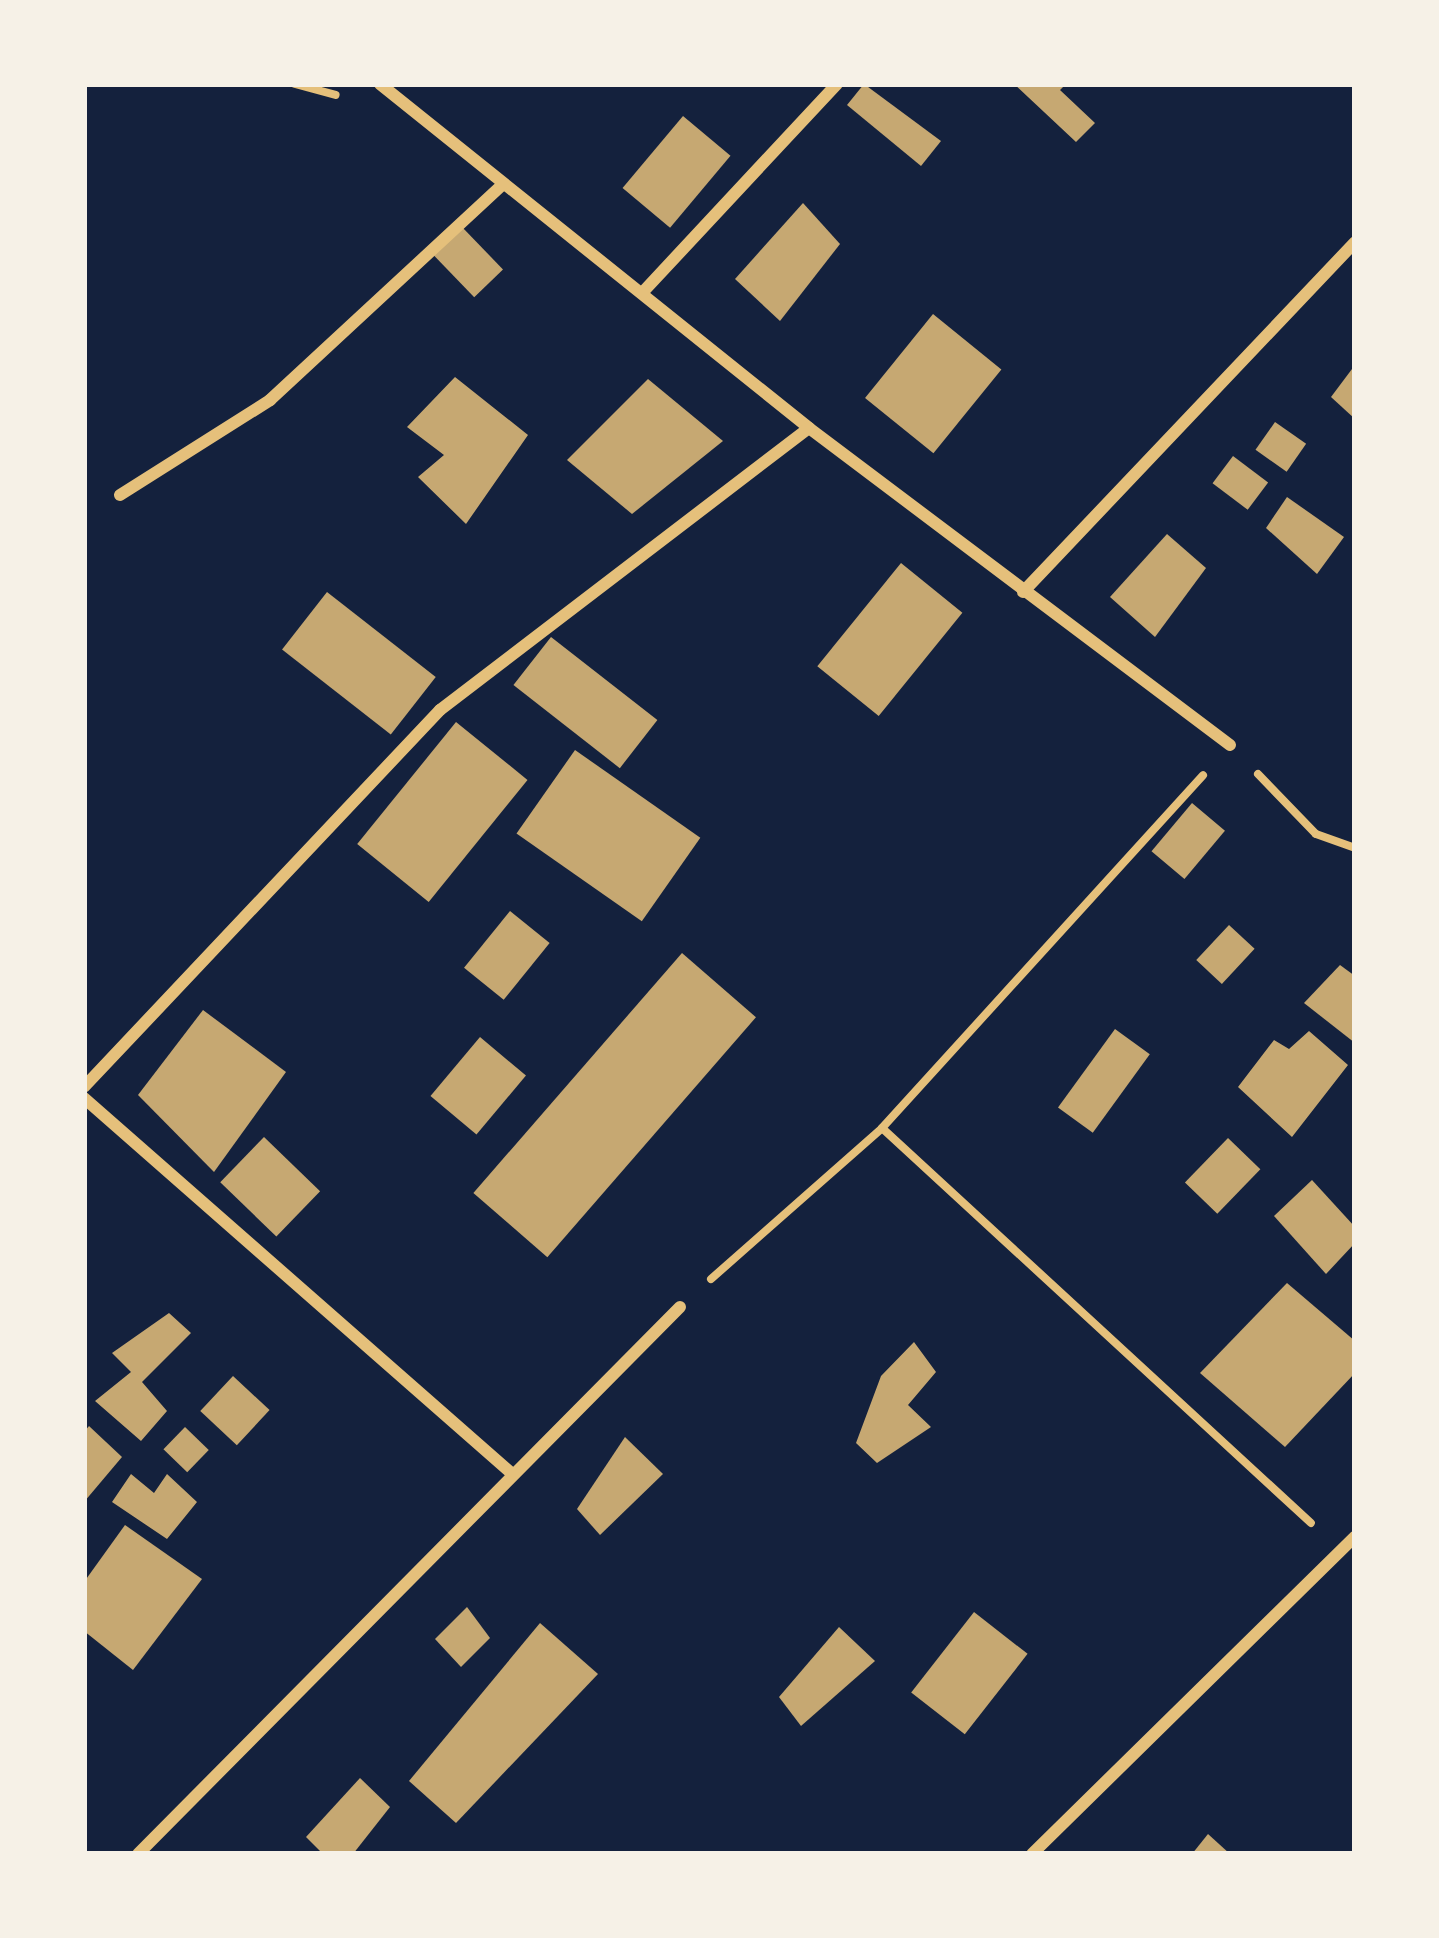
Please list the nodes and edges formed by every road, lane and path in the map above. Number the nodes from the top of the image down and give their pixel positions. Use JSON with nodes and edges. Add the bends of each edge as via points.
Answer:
{"nodes":[{"id":1,"x":380,"y":84,"type":"edge"},
{"id":2,"x":837,"y":84,"type":"edge"},
{"id":3,"x":503,"y":184,"type":"junction"},
{"id":4,"x":1355,"y":242,"type":"edge"},
{"id":5,"x":642,"y":293,"type":"junction"},
{"id":6,"x":809,"y":428,"type":"junction"},
{"id":7,"x":120,"y":495,"type":"dead end"},
{"id":8,"x":1024,"y":592,"type":"junction"},
{"id":9,"x":1230,"y":746,"type":"junction"},
{"id":10,"x":1355,"y":848,"type":"edge"},
{"id":11,"x":84,"y":1087,"type":"edge"},
{"id":12,"x":84,"y":1098,"type":"edge"},
{"id":13,"x":882,"y":1128,"type":"junction"},
{"id":14,"x":680,"y":1306,"type":"joint"},
{"id":15,"x":510,"y":1472,"type":"junction"},
{"id":16,"x":1355,"y":1537,"type":"edge"},
{"id":17,"x":1340,"y":1549,"type":"junction"},
{"id":18,"x":138,"y":1854,"type":"edge"},
{"id":19,"x":1032,"y":1854,"type":"edge"}],
"edges":[{"from":1,"to":3,"type":"street"},
{"from":2,"to":5,"type":"street"},
{"from":3,"to":5,"type":"street"},
{"from":3,"to":7,"type":"street","via":[[271,400]]},
{"from":4,"to":8,"type":"street"},
{"from":5,"to":6,"type":"street"},
{"from":6,"to":8,"type":"street"},
{"from":6,"to":11,"type":"street","via":[[440,710]]},
{"from":8,"to":9,"type":"street"},
{"from":9,"to":10,"type":"path","via":[[1316,834]]},
{"from":9,"to":13,"type":"path"},
{"from":12,"to":15,"type":"street"},
{"from":13,"to":14,"type":"path"},
{"from":13,"to":17,"type":"path"},
{"from":14,"to":15,"type":"street"},
{"from":15,"to":18,"type":"street"},
{"from":16,"to":17,"type":"street"},
{"from":17,"to":19,"type":"street"}]}
